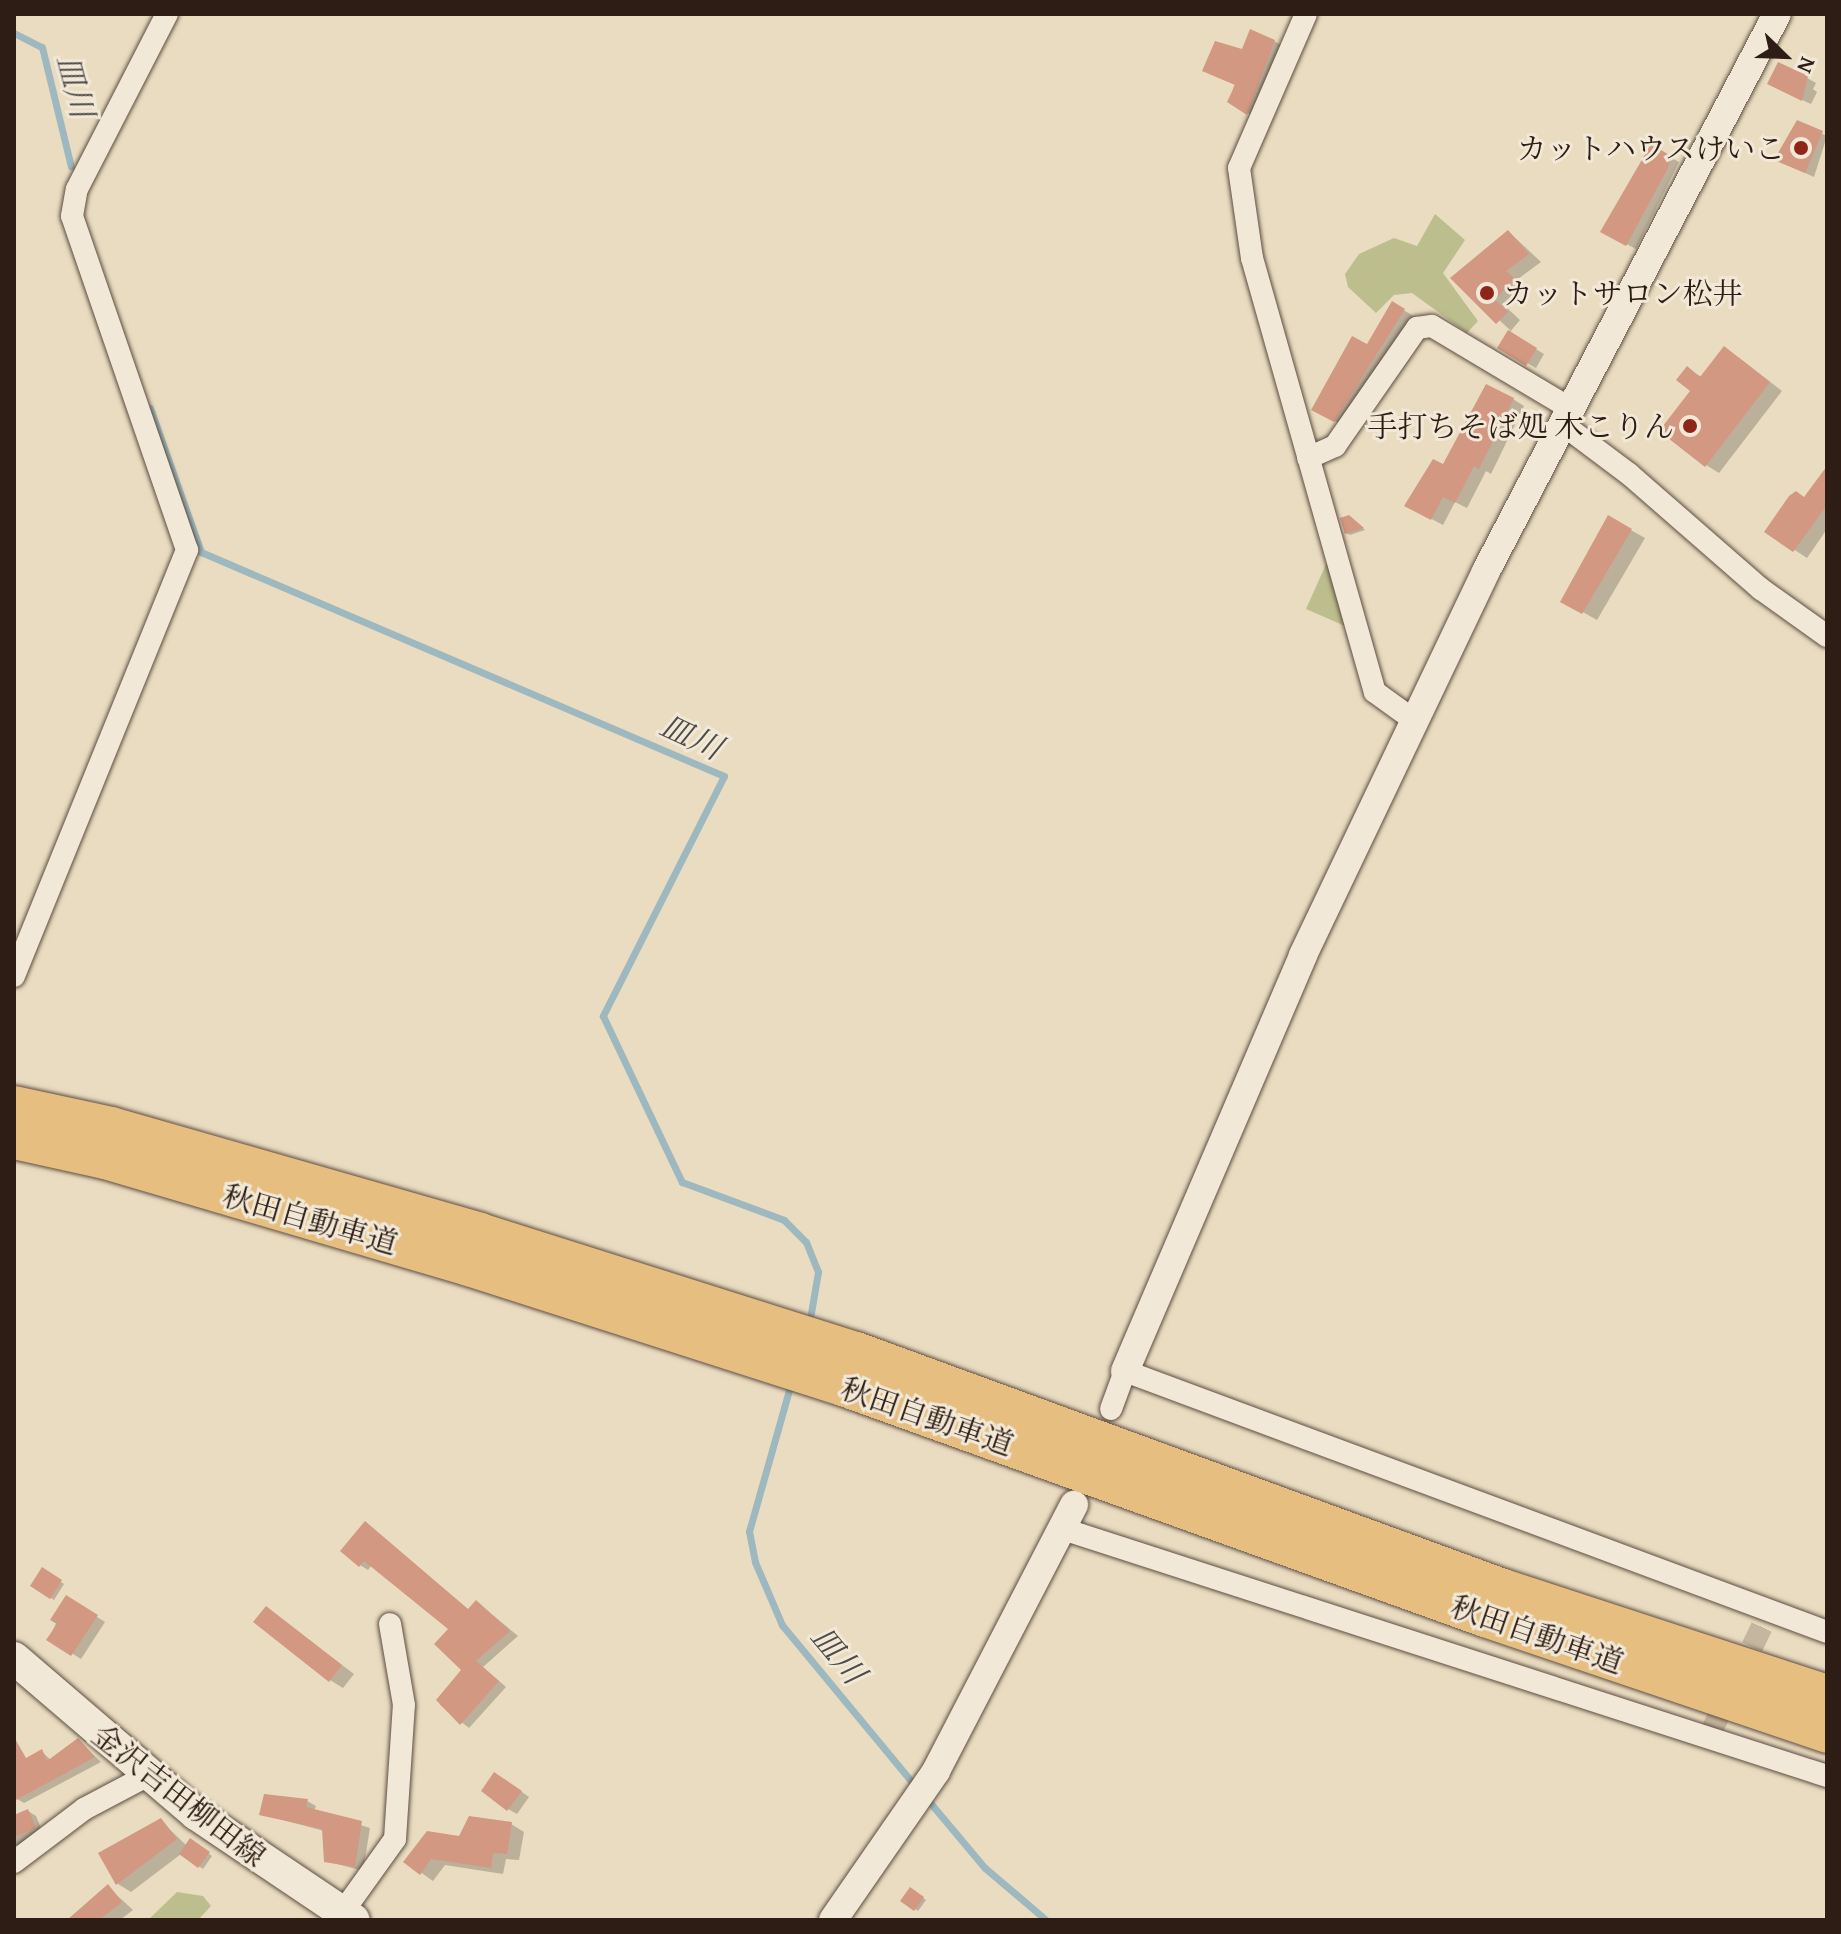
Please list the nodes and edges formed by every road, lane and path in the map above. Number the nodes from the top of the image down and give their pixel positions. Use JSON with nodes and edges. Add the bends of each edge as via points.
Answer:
{"nodes":[{"id":1,"x":167,"y":14,"type":"edge"},
{"id":2,"x":1306,"y":14,"type":"edge"},
{"id":3,"x":1777,"y":14,"type":"edge"},
{"id":4,"x":1569,"y":418,"type":"junction"},
{"id":5,"x":1308,"y":458,"type":"junction"},
{"id":6,"x":1827,"y":636,"type":"edge"},
{"id":7,"x":1415,"y":721,"type":"junction"},
{"id":8,"x":14,"y":976,"type":"edge"},
{"id":9,"x":14,"y":1106,"type":"edge"},
{"id":10,"x":14,"y":1139,"type":"edge"},
{"id":11,"x":1125,"y":1371,"type":"junction"},
{"id":12,"x":1111,"y":1409,"type":"dead end"},
{"id":13,"x":1068,"y":1517,"type":"joint"},
{"id":14,"x":390,"y":1624,"type":"dead end"},
{"id":15,"x":1827,"y":1632,"type":"edge"},
{"id":16,"x":14,"y":1658,"type":"edge"},
{"id":17,"x":1827,"y":1695,"type":"edge"},
{"id":18,"x":1827,"y":1733,"type":"edge"},
{"id":19,"x":150,"y":1774,"type":"junction"},
{"id":20,"x":1827,"y":1776,"type":"edge"},
{"id":21,"x":14,"y":1862,"type":"edge"},
{"id":22,"x":348,"y":1916,"type":"edge"},
{"id":23,"x":833,"y":1920,"type":"edge"}],
"edges":[{"from":1,"to":8,"type":"street","via":[[77,189],[72,216],[187,550]]},
{"from":2,"to":5,"type":"street","via":[[1239,168],[1252,258]]},
{"from":3,"to":4,"type":"street"},
{"from":4,"to":5,"type":"street","via":[[1432,326],[1417,328],[1335,446]]},
{"from":4,"to":6,"type":"street","via":[[1761,589]]},
{"from":4,"to":7,"type":"street","via":[[1486,571]]},
{"from":5,"to":7,"type":"street","via":[[1375,692]]},
{"from":7,"to":11,"type":"street","via":[[1303,955]]},
{"from":9,"to":17,"type":"highway","name":"秋田自動車道","via":[[111,1127],[480,1233],[856,1352],[1503,1589]]},
{"from":10,"to":18,"type":"highway","name":"秋田自動車道","via":[[105,1159],[469,1266],[843,1386],[1485,1617]]},
{"from":11,"to":12,"type":"street"},
{"from":11,"to":15,"type":"street"},
{"from":13,"to":20,"type":"street"},
{"from":13,"to":23,"type":"street","via":[[936,1771]]},
{"from":14,"to":22,"type":"street","via":[[404,1705],[395,1839]]},
{"from":16,"to":19,"type":"main road","name":"金沢吉田柳田線"},
{"from":19,"to":21,"type":"street","via":[[84,1809]]},
{"from":19,"to":22,"type":"main road","name":"金沢吉田柳田線","via":[[250,1854]]}]}
